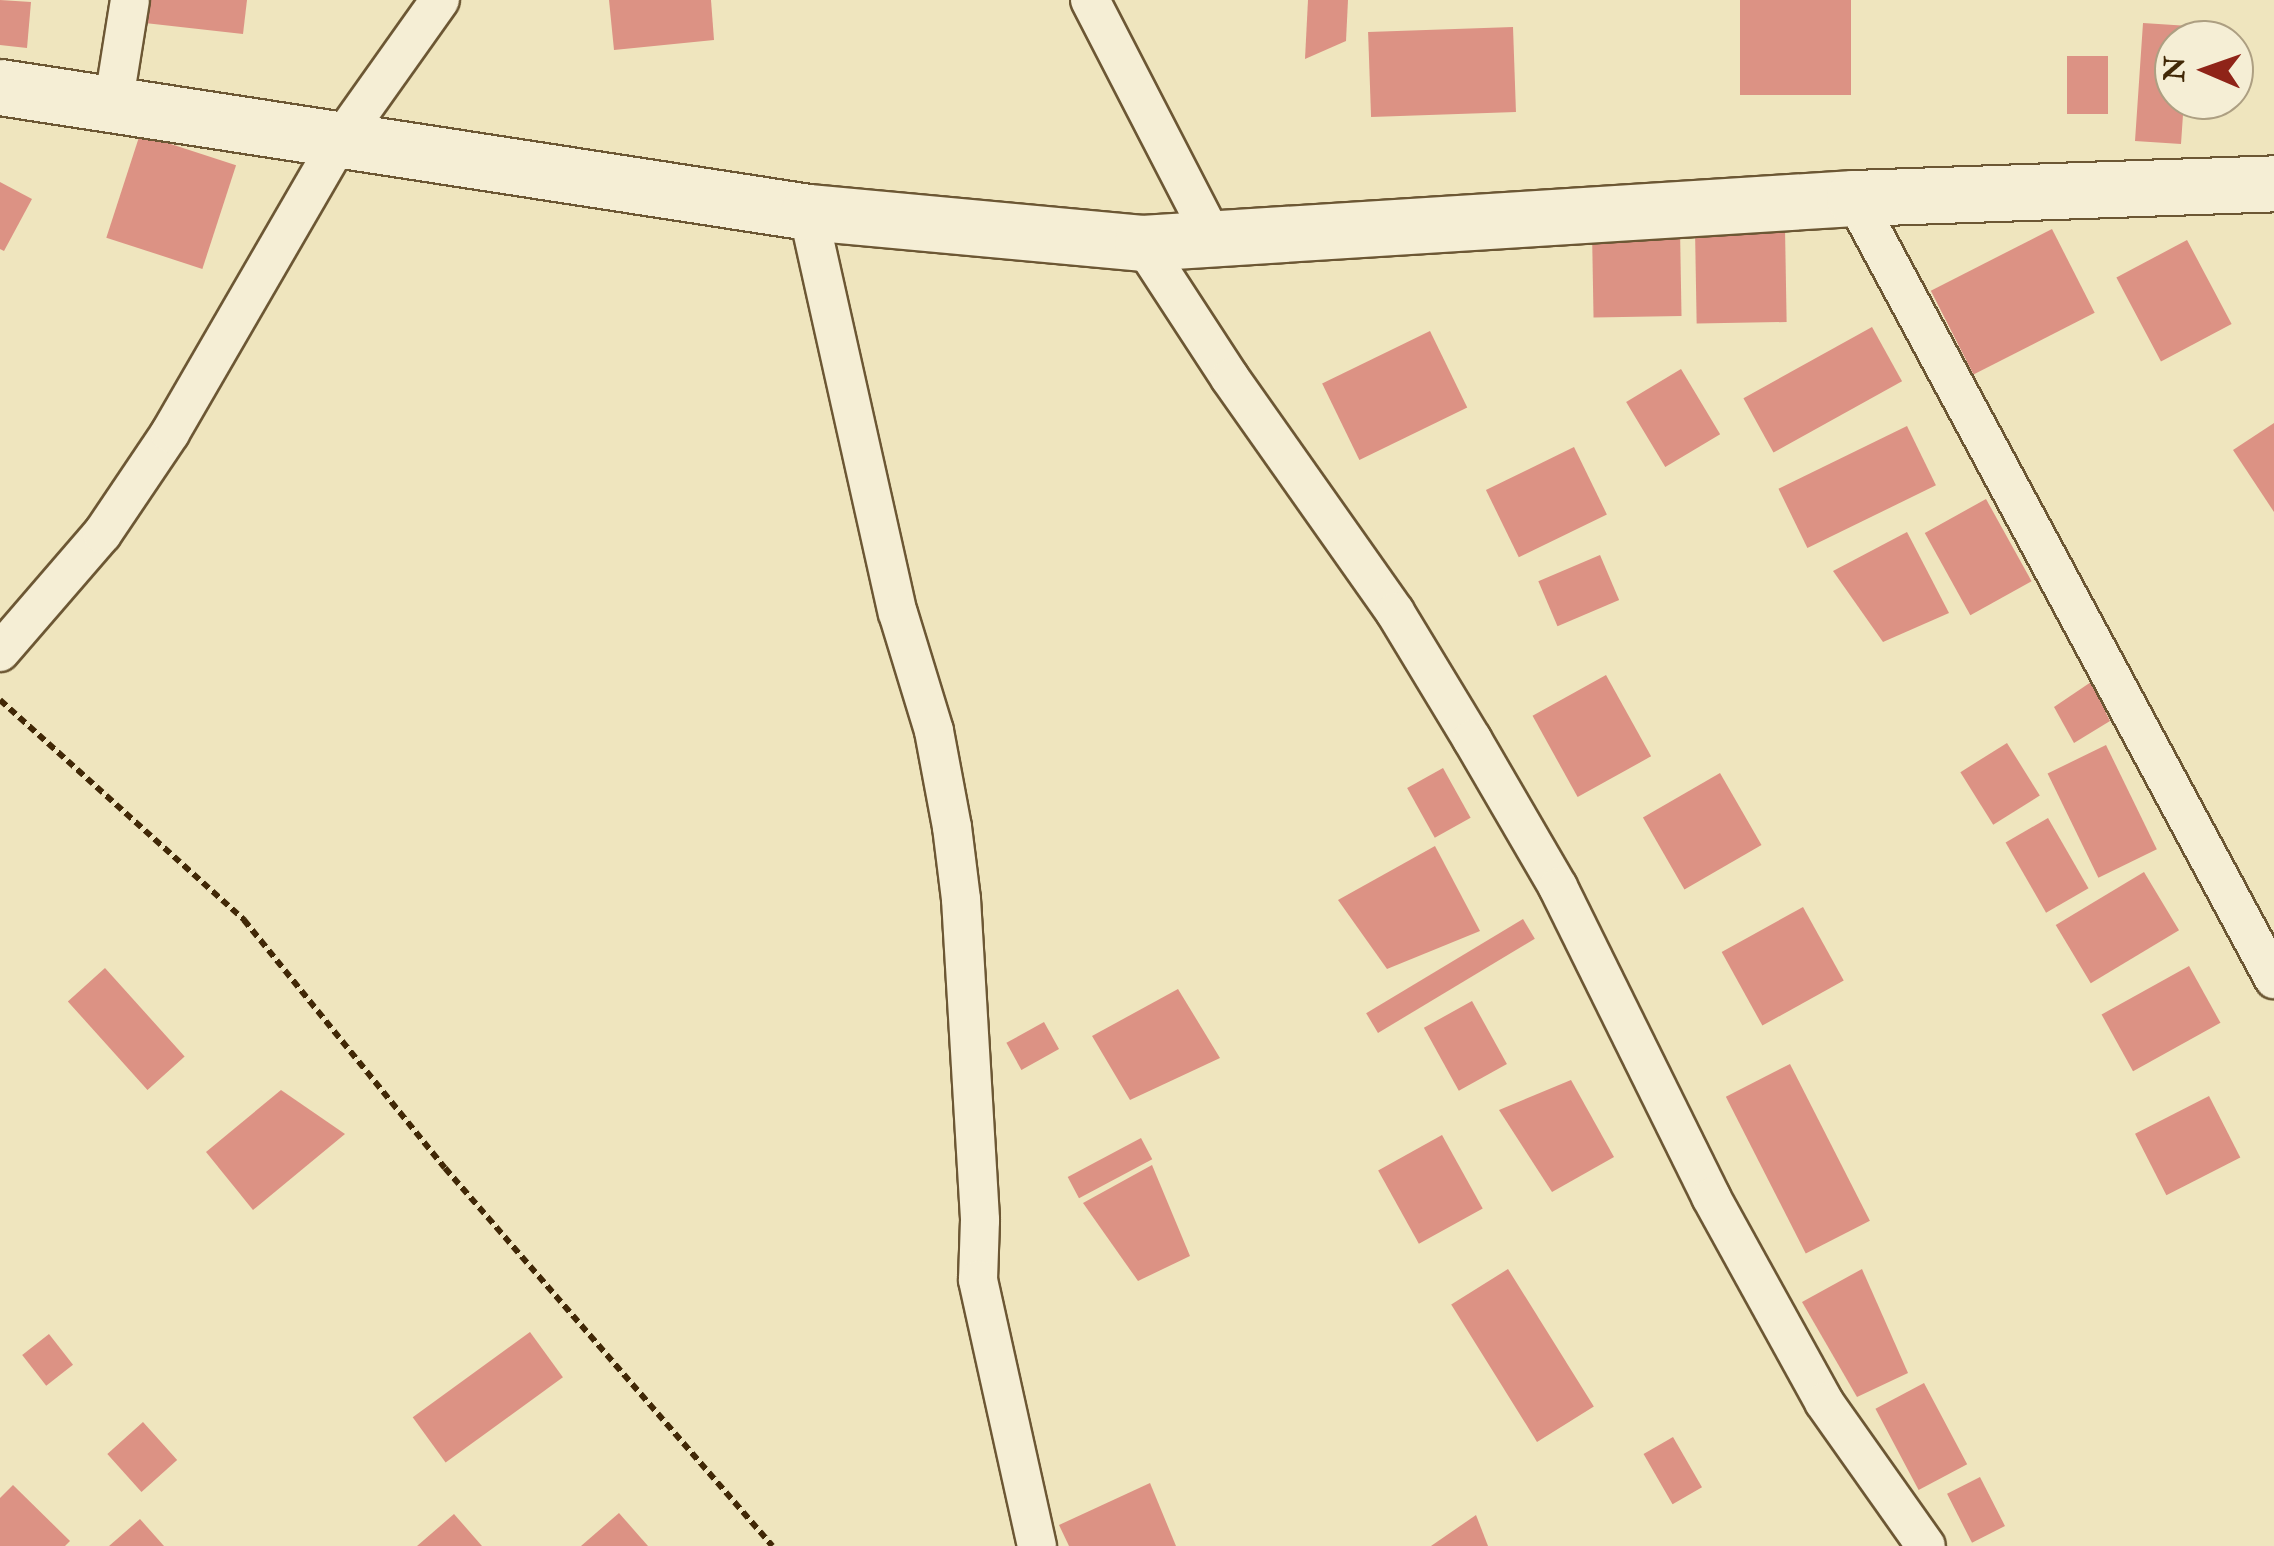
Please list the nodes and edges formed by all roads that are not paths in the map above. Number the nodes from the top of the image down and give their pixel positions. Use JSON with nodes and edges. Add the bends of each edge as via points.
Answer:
{"nodes":[{"id":1,"x":130,"y":0,"type":"edge"},
{"id":2,"x":440,"y":0,"type":"edge"},
{"id":3,"x":1090,"y":0,"type":"edge"},
{"id":4,"x":0,"y":87,"type":"edge"},
{"id":5,"x":113,"y":106,"type":"junction"},
{"id":6,"x":339,"y":142,"type":"junction"},
{"id":7,"x":2269,"y":193,"type":"edge"},
{"id":8,"x":1854,"y":198,"type":"junction"},
{"id":9,"x":808,"y":212,"type":"junction"},
{"id":10,"x":1212,"y":236,"type":"junction"},
{"id":11,"x":1142,"y":243,"type":"junction"},
{"id":12,"x":0,"y":652,"type":"edge"},
{"id":13,"x":2274,"y":979,"type":"edge"},
{"id":14,"x":1038,"y":1546,"type":"edge"},
{"id":15,"x":1926,"y":1546,"type":"edge"}],
"edges":[{"from":1,"to":5,"type":"street"},
{"from":2,"to":6,"type":"street"},
{"from":3,"to":10,"type":"street"},
{"from":4,"to":5,"type":"street"},
{"from":5,"to":6,"type":"street"},
{"from":6,"to":9,"type":"street"},
{"from":6,"to":12,"type":"street","via":[[170,433],[102,534]]},
{"from":7,"to":8,"type":"street"},
{"from":8,"to":10,"type":"street"},
{"from":8,"to":13,"type":"street"},
{"from":9,"to":11,"type":"street"},
{"from":9,"to":14,"type":"street","via":[[952,827],[980,1220],[978,1280]]},
{"from":10,"to":11,"type":"street"},
{"from":11,"to":15,"type":"street","via":[[1395,612],[1472,739],[1558,887],[1710,1197],[1824,1402]]}]}
